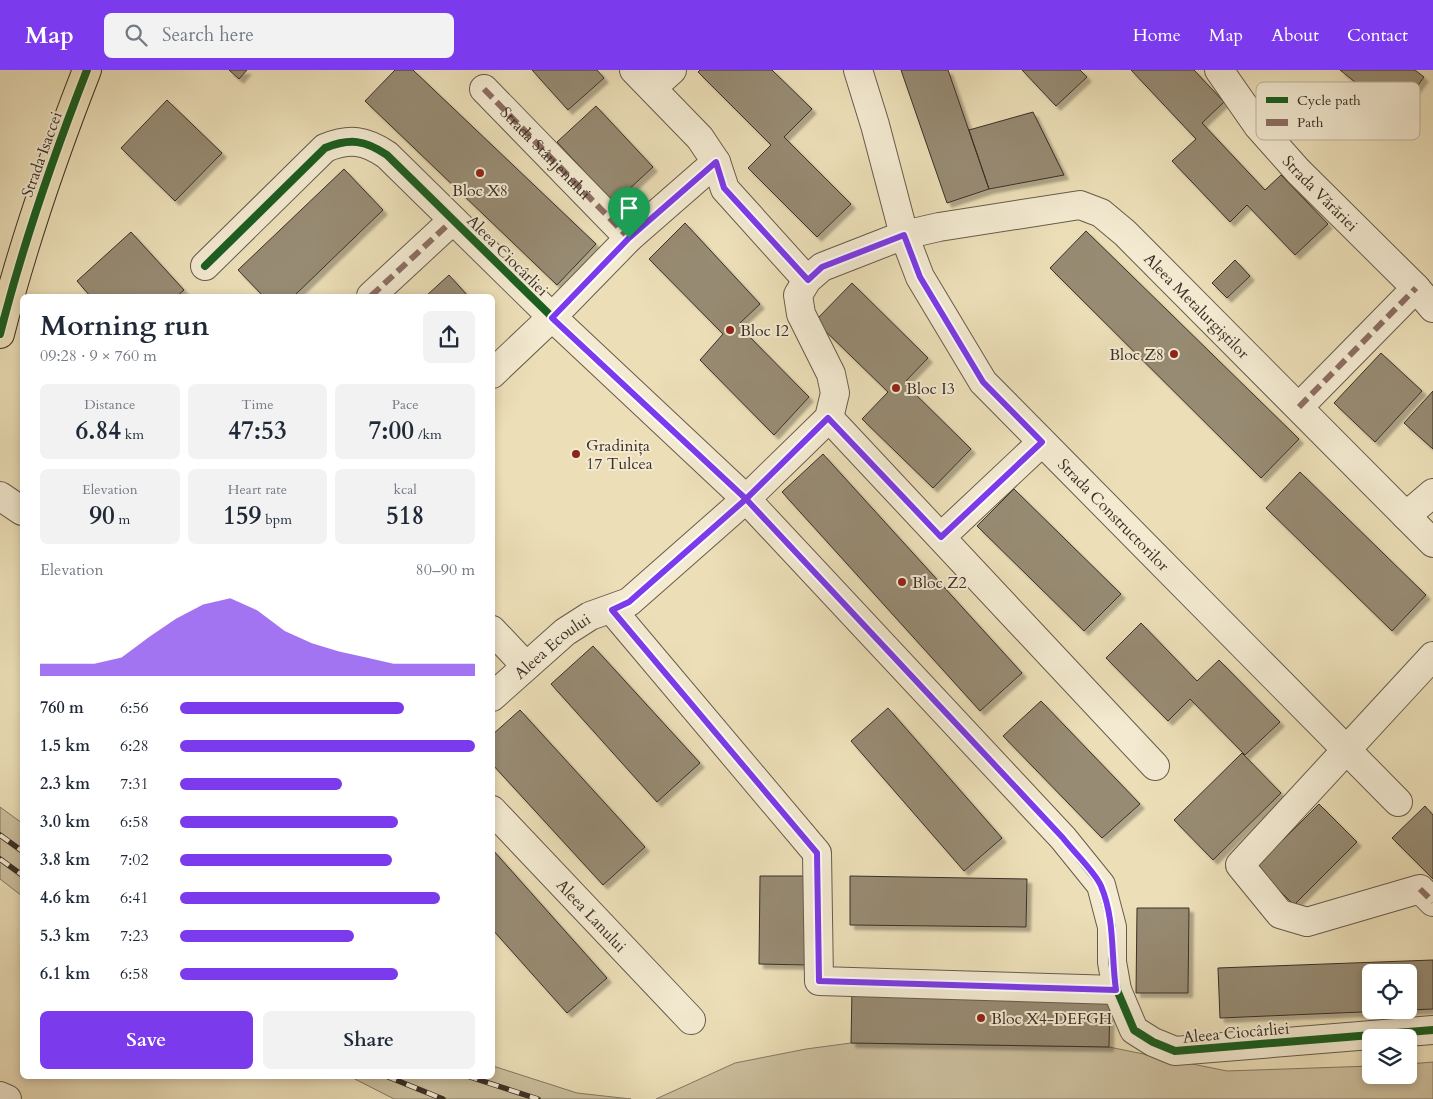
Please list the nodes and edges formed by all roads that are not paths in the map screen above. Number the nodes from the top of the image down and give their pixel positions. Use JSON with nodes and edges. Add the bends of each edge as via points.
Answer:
{"nodes":[{"id":1,"x":87,"y":70,"type":"edge"},
{"id":2,"x":672,"y":70,"type":"edge"},
{"id":3,"x":1219,"y":70,"type":"edge"},
{"id":4,"x":857,"y":72,"type":"edge"},
{"id":5,"x":643,"y":79,"type":"edge"},
{"id":6,"x":484,"y":88,"type":"dead end"},
{"id":7,"x":1256,"y":123,"type":"edge"},
{"id":8,"x":1270,"y":140,"type":"edge"},
{"id":9,"x":716,"y":162,"type":"junction"},
{"id":10,"x":453,"y":220,"type":"junction"},
{"id":11,"x":904,"y":235,"type":"junction"},
{"id":12,"x":629,"y":238,"type":"junction"},
{"id":13,"x":205,"y":266,"type":"dead end"},
{"id":14,"x":808,"y":280,"type":"junction"},
{"id":15,"x":373,"y":294,"type":"edge"},
{"id":16,"x":1424,"y":298,"type":"edge"},
{"id":17,"x":552,"y":318,"type":"junction"},
{"id":18,"x":0,"y":334,"type":"edge"},
{"id":19,"x":495,"y":371,"type":"edge"},
{"id":20,"x":1298,"y":407,"type":"junction"},
{"id":21,"x":828,"y":418,"type":"junction"},
{"id":22,"x":1042,"y":442,"type":"junction"},
{"id":23,"x":1433,"y":493,"type":"edge"},
{"id":24,"x":0,"y":496,"type":"edge"},
{"id":25,"x":746,"y":499,"type":"junction"},
{"id":26,"x":20,"y":510,"type":"edge"},
{"id":27,"x":1406,"y":516,"type":"junction"},
{"id":28,"x":941,"y":537,"type":"junction"},
{"id":29,"x":1433,"y":543,"type":"edge"},
{"id":30,"x":612,"y":610,"type":"junction"},
{"id":31,"x":495,"y":633,"type":"edge"},
{"id":32,"x":1433,"y":656,"type":"edge"},
{"id":33,"x":526,"y":666,"type":"junction"},
{"id":34,"x":495,"y":694,"type":"edge"},
{"id":35,"x":1346,"y":750,"type":"junction"},
{"id":36,"x":1155,"y":766,"type":"dead end"},
{"id":37,"x":1398,"y":802,"type":"dead end"},
{"id":38,"x":495,"y":813,"type":"edge"},
{"id":39,"x":1426,"y":896,"type":"edge"},
{"id":40,"x":1116,"y":990,"type":"junction"},
{"id":41,"x":691,"y":1020,"type":"dead end"},
{"id":42,"x":1433,"y":1030,"type":"edge"},
{"id":43,"x":0,"y":1096,"type":"edge"},
{"id":44,"x":8,"y":1099,"type":"edge"}],
"edges":[{"from":1,"to":18,"type":"main road","name":"Strada Isaccei","via":[[56,148],[18,264]]},
{"from":2,"to":5,"type":"street"},
{"from":3,"to":7,"type":"street","name":"Strada Vărăriei"},
{"from":4,"to":11,"type":"street","name":"Strada Constructorilor"},
{"from":5,"to":9,"type":"street","via":[[700,138]]},
{"from":6,"to":12,"type":"street","name":"Strada Stânjenului"},
{"from":8,"to":16,"type":"street","name":"Strada Vărăriei"},
{"from":9,"to":12,"type":"street"},
{"from":9,"to":14,"type":"street","via":[[724,188]]},
{"from":10,"to":13,"type":"street","name":"Aleea Ciocârliei","via":[[388,155],[373,145],[342,141],[325,148]]},
{"from":10,"to":15,"type":"street"},
{"from":10,"to":17,"type":"street","name":"Aleea Ciocârliei"},
{"from":11,"to":14,"type":"street","name":"Aleea Ecoului","via":[[822,267]]},
{"from":11,"to":20,"type":"street","name":"Aleea Metalurgiștilor","via":[[1080,205],[1101,213],[1125,233]]},
{"from":11,"to":22,"type":"street","name":"Strada Constructorilor","via":[[920,277],[983,382]]},
{"from":12,"to":17,"type":"street"},
{"from":14,"to":21,"type":"street","name":"Aleea Ecoului","via":[[798,295],[801,314],[831,374],[835,393]]},
{"from":16,"to":20,"type":"street"},
{"from":17,"to":19,"type":"street"},
{"from":17,"to":25,"type":"street","name":"Aleea Ciocârliei"},
{"from":20,"to":27,"type":"street","name":"Aleea Metalurgiștilor"},
{"from":21,"to":25,"type":"street","name":"Aleea Ecoului"},
{"from":21,"to":28,"type":"street"},
{"from":22,"to":28,"type":"street"},
{"from":22,"to":35,"type":"street","name":"Strada Constructorilor"},
{"from":23,"to":27,"type":"street"},
{"from":24,"to":26,"type":"street"},
{"from":25,"to":30,"type":"street","name":"Aleea Ecoului","via":[[629,602]]},
{"from":25,"to":40,"type":"street","name":"Aleea Ciocârliei","via":[[1056,830],[1101,885],[1112,927]]},
{"from":27,"to":29,"type":"street","name":"Aleea Metalurgiștilor"},
{"from":28,"to":36,"type":"street"},
{"from":30,"to":33,"type":"street","name":"Aleea Ecoului","via":[[590,616],[565,632]]},
{"from":30,"to":40,"type":"street","via":[[817,853],[819,981]]},
{"from":31,"to":33,"type":"street"},
{"from":32,"to":35,"type":"street"},
{"from":33,"to":34,"type":"street","name":"Aleea Ecoului"},
{"from":35,"to":37,"type":"street","name":"Strada Constructorilor"},
{"from":35,"to":39,"type":"street","via":[[1240,865],[1280,914],[1307,922]]},
{"from":38,"to":41,"type":"street","name":"Aleea Lanului"},
{"from":40,"to":42,"type":"street","name":"Aleea Ciocârliei","via":[[1134,1030],[1175,1051]]},
{"from":43,"to":44,"type":"street"}]}
